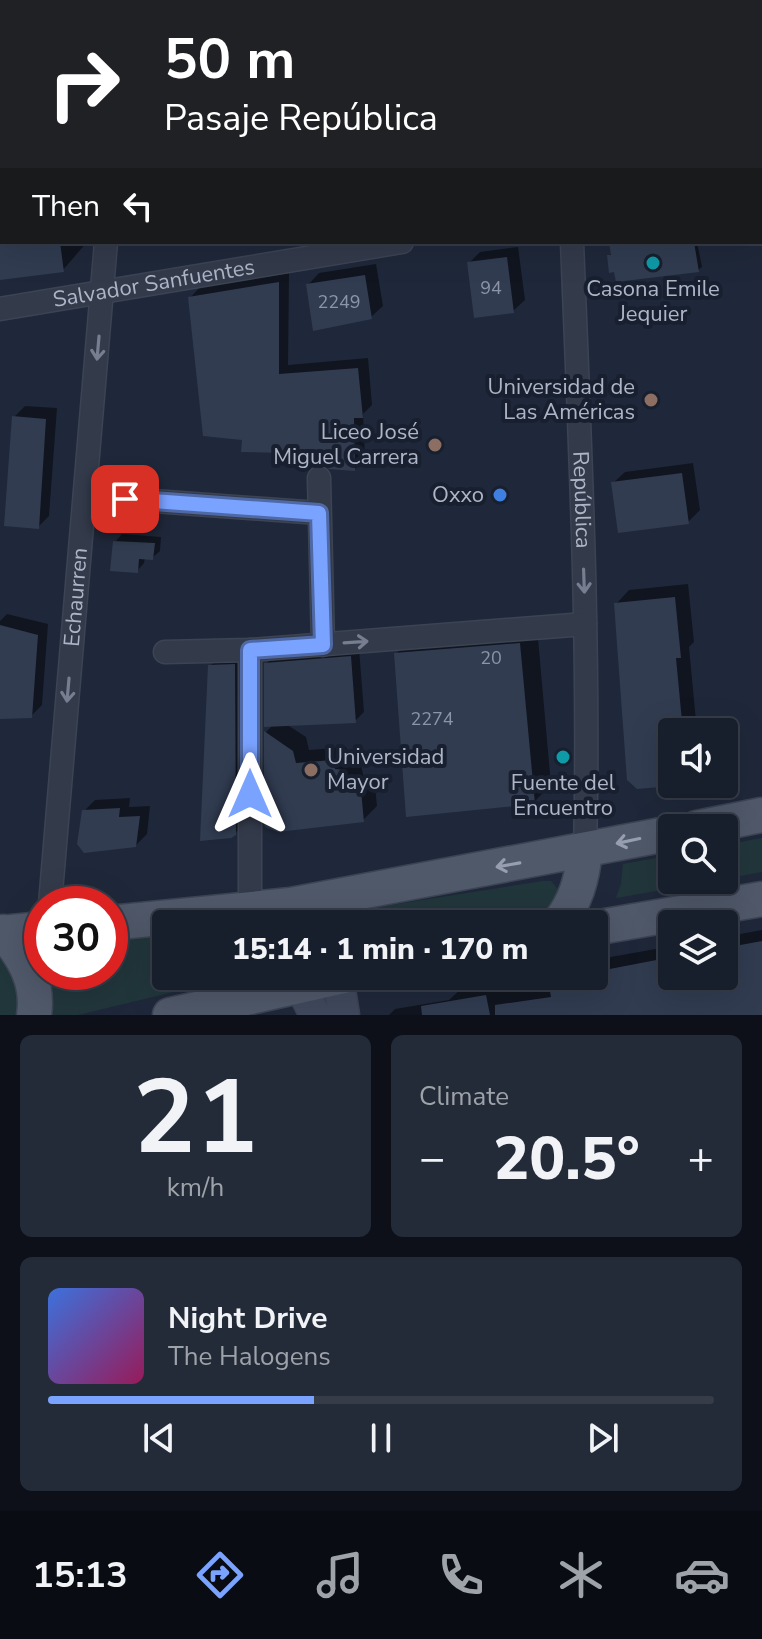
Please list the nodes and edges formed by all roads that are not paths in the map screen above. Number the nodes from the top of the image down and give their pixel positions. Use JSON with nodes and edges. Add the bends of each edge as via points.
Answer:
{"nodes":[{"id":1,"x":106,"y":244,"type":"edge"},
{"id":2,"x":378,"y":244,"type":"edge"},
{"id":3,"x":572,"y":244,"type":"edge"},
{"id":4,"x":293,"y":251,"type":"edge"},
{"id":5,"x":103,"y":292,"type":"junction"},
{"id":6,"x":0,"y":309,"type":"edge"},
{"id":7,"x":319,"y":478,"type":"dead end"},
{"id":8,"x":85,"y":496,"type":"junction"},
{"id":9,"x":319,"y":513,"type":"junction"},
{"id":10,"x":585,"y":624,"type":"junction"},
{"id":11,"x":323,"y":645,"type":"junction"},
{"id":12,"x":250,"y":650,"type":"junction"},
{"id":13,"x":165,"y":652,"type":"dead end"},
{"id":14,"x":762,"y":815,"type":"edge"},
{"id":15,"x":738,"y":820,"type":"edge"},
{"id":16,"x":658,"y":836,"type":"edge"},
{"id":17,"x":585,"y":851,"type":"junction"},
{"id":18,"x":52,"y":886,"type":"edge"},
{"id":19,"x":762,"y":899,"type":"edge"},
{"id":20,"x":274,"y":910,"type":"edge"},
{"id":21,"x":289,"y":910,"type":"edge"},
{"id":22,"x":568,"y":910,"type":"edge"},
{"id":23,"x":152,"y":920,"type":"edge"},
{"id":24,"x":128,"y":922,"type":"edge"},
{"id":25,"x":608,"y":926,"type":"edge"},
{"id":26,"x":24,"y":931,"type":"edge"},
{"id":27,"x":2,"y":933,"type":"edge"},
{"id":28,"x":342,"y":990,"type":"edge"},
{"id":29,"x":304,"y":992,"type":"edge"},
{"id":30,"x":34,"y":1015,"type":"edge"},
{"id":31,"x":170,"y":1015,"type":"edge"},
{"id":32,"x":344,"y":1015,"type":"edge"}],
"edges":[{"from":1,"to":5,"type":"street","name":"Echaurren"},
{"from":2,"to":4,"type":"street","name":"Salvador Sanfuentes"},
{"from":3,"to":10,"type":"street","name":"República","one_way":true},
{"from":4,"to":5,"type":"street","name":"Salvador Sanfuentes"},
{"from":5,"to":6,"type":"street","name":"Salvador Sanfuentes"},
{"from":5,"to":8,"type":"street","name":"Echaurren","one_way":true},
{"from":7,"to":9,"type":"street"},
{"from":8,"to":9,"type":"street"},
{"from":8,"to":18,"type":"street","name":"Echaurren","one_way":true},
{"from":9,"to":11,"type":"street"},
{"from":11,"to":10,"type":"street","one_way":true},
{"from":10,"to":17,"type":"street","name":"República"},
{"from":11,"to":12,"type":"street"},
{"from":12,"to":13,"type":"street"},
{"from":12,"to":20,"type":"street"},
{"from":14,"to":15,"type":"main road"},
{"from":16,"to":17,"type":"main road","one_way":true},
{"from":17,"to":21,"type":"main road","one_way":true},
{"from":17,"to":22,"type":"main road","via":[[580,885]]},
{"from":19,"to":25,"type":"main road"},
{"from":23,"to":24,"type":"main road"},
{"from":26,"to":27,"type":"main road"},
{"from":27,"to":30,"type":"main road","via":[[31,975]]},
{"from":28,"to":32,"type":"main road"},
{"from":29,"to":31,"type":"main road"}]}
